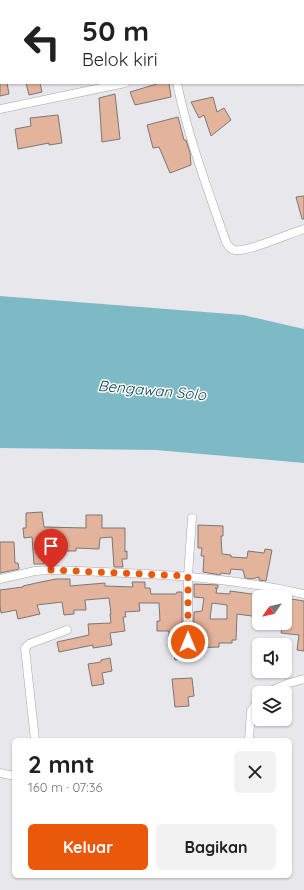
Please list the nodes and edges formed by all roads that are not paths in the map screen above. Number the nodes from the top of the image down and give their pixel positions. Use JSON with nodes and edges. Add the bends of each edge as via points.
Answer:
{"nodes":[{"id":1,"x":120,"y":84,"type":"edge"},
{"id":2,"x":176,"y":84,"type":"edge"},
{"id":3,"x":0,"y":109,"type":"edge"},
{"id":4,"x":304,"y":229,"type":"edge"},
{"id":5,"x":192,"y":518,"type":"dead end"},
{"id":6,"x":188,"y":576,"type":"junction"},
{"id":7,"x":0,"y":578,"type":"edge"},
{"id":8,"x":304,"y":594,"type":"edge"},
{"id":9,"x":66,"y":630,"type":"dead end"},
{"id":10,"x":188,"y":642,"type":"dead end"},
{"id":11,"x":304,"y":679,"type":"edge"},
{"id":12,"x":280,"y":686,"type":"edge"},
{"id":13,"x":252,"y":710,"type":"edge"},
{"id":14,"x":35,"y":738,"type":"edge"},
{"id":15,"x":249,"y":738,"type":"edge"},
{"id":16,"x":0,"y":773,"type":"edge"},
{"id":17,"x":12,"y":776,"type":"edge"}],
"edges":[{"from":1,"to":3,"type":"street"},
{"from":2,"to":4,"type":"street","via":[[202,173],[229,248],[235,251],[246,250]]},
{"from":5,"to":6,"type":"street"},
{"from":6,"to":7,"type":"street","via":[[51,570]]},
{"from":6,"to":8,"type":"street"},
{"from":6,"to":10,"type":"street"},
{"from":9,"to":14,"type":"street","via":[[29,644],[25,648]]},
{"from":11,"to":12,"type":"street"},
{"from":13,"to":15,"type":"street"},
{"from":16,"to":17,"type":"street"}]}
